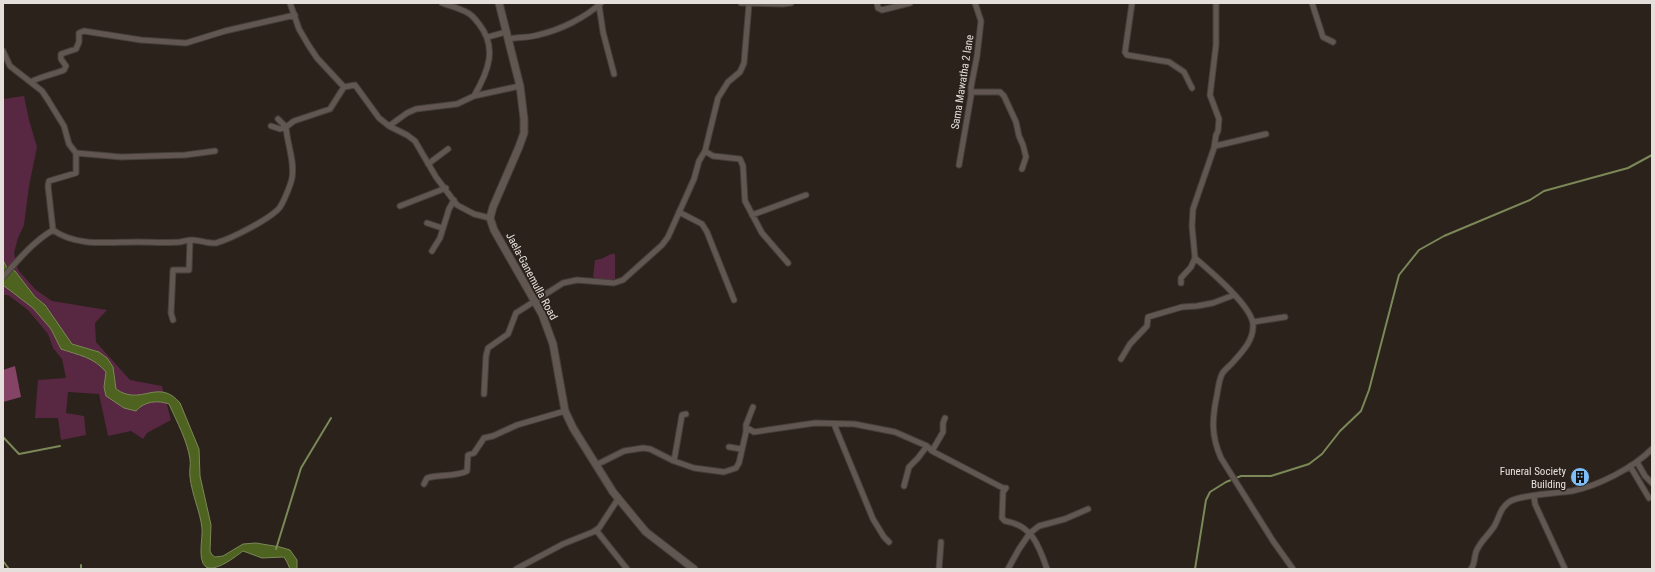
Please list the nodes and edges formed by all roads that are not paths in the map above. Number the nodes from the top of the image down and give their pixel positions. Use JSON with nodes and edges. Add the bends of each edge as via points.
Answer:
{"nodes":[{"id":1,"x":290,"y":3,"type":"edge"},
{"id":2,"x":442,"y":3,"type":"edge"},
{"id":3,"x":499,"y":3,"type":"edge"},
{"id":4,"x":741,"y":3,"type":"edge"},
{"id":5,"x":790,"y":3,"type":"edge"},
{"id":6,"x":877,"y":3,"type":"edge"},
{"id":7,"x":910,"y":3,"type":"edge"},
{"id":8,"x":975,"y":3,"type":"edge"},
{"id":9,"x":1132,"y":3,"type":"edge"},
{"id":10,"x":1216,"y":3,"type":"edge"},
{"id":11,"x":1312,"y":3,"type":"edge"},
{"id":12,"x":600,"y":4,"type":"edge"},
{"id":13,"x":749,"y":4,"type":"edge"},
{"id":14,"x":295,"y":15,"type":"junction"},
{"id":15,"x":507,"y":36,"type":"junction"},
{"id":16,"x":488,"y":37,"type":"junction"},
{"id":17,"x":1333,"y":42,"type":"dead end"},
{"id":18,"x":3,"y":51,"type":"edge"},
{"id":19,"x":614,"y":74,"type":"dead end"},
{"id":20,"x":31,"y":82,"type":"junction"},
{"id":21,"x":520,"y":86,"type":"junction"},
{"id":22,"x":344,"y":87,"type":"junction"},
{"id":23,"x":1192,"y":88,"type":"dead end"},
{"id":24,"x":971,"y":92,"type":"junction"},
{"id":25,"x":474,"y":96,"type":"junction"},
{"id":26,"x":278,"y":118,"type":"dead end"},
{"id":27,"x":271,"y":126,"type":"dead end"},
{"id":28,"x":286,"y":126,"type":"junction"},
{"id":29,"x":389,"y":126,"type":"junction"},
{"id":30,"x":1266,"y":134,"type":"dead end"},
{"id":31,"x":1215,"y":146,"type":"junction"},
{"id":32,"x":448,"y":150,"type":"dead end"},
{"id":33,"x":215,"y":151,"type":"dead end"},
{"id":34,"x":705,"y":151,"type":"junction"},
{"id":35,"x":76,"y":153,"type":"junction"},
{"id":36,"x":428,"y":164,"type":"junction"},
{"id":37,"x":959,"y":165,"type":"dead end"},
{"id":38,"x":1022,"y":169,"type":"dead end"},
{"id":39,"x":446,"y":188,"type":"junction"},
{"id":40,"x":806,"y":195,"type":"dead end"},
{"id":41,"x":454,"y":200,"type":"junction"},
{"id":42,"x":400,"y":206,"type":"dead end"},
{"id":43,"x":679,"y":212,"type":"junction"},
{"id":44,"x":752,"y":215,"type":"junction"},
{"id":45,"x":490,"y":218,"type":"junction"},
{"id":46,"x":427,"y":223,"type":"dead end"},
{"id":47,"x":442,"y":228,"type":"junction"},
{"id":48,"x":53,"y":230,"type":"junction"},
{"id":49,"x":190,"y":240,"type":"junction"},
{"id":50,"x":432,"y":250,"type":"dead end"},
{"id":51,"x":1194,"y":258,"type":"junction"},
{"id":52,"x":788,"y":263,"type":"dead end"},
{"id":53,"x":3,"y":277,"type":"edge"},
{"id":54,"x":1181,"y":283,"type":"dead end"},
{"id":55,"x":1234,"y":295,"type":"junction"},
{"id":56,"x":734,"y":300,"type":"dead end"},
{"id":57,"x":535,"y":301,"type":"junction"},
{"id":58,"x":1284,"y":318,"type":"dead end"},
{"id":59,"x":173,"y":320,"type":"dead end"},
{"id":60,"x":1253,"y":322,"type":"junction"},
{"id":61,"x":1121,"y":359,"type":"dead end"},
{"id":62,"x":484,"y":394,"type":"dead end"},
{"id":63,"x":753,"y":407,"type":"dead end"},
{"id":64,"x":565,"y":411,"type":"junction"},
{"id":65,"x":686,"y":414,"type":"dead end"},
{"id":66,"x":945,"y":418,"type":"dead end"},
{"id":67,"x":834,"y":424,"type":"junction"},
{"id":68,"x":746,"y":432,"type":"junction"},
{"id":69,"x":927,"y":446,"type":"junction"},
{"id":70,"x":729,"y":447,"type":"dead end"},
{"id":71,"x":741,"y":449,"type":"junction"},
{"id":72,"x":1652,"y":449,"type":"edge"},
{"id":73,"x":932,"y":451,"type":"junction"},
{"id":74,"x":674,"y":461,"type":"junction"},
{"id":75,"x":1637,"y":462,"type":"junction"},
{"id":76,"x":596,"y":465,"type":"junction"},
{"id":77,"x":1630,"y":466,"type":"junction"},
{"id":78,"x":1652,"y":483,"type":"edge"},
{"id":79,"x":424,"y":484,"type":"dead end"},
{"id":80,"x":904,"y":486,"type":"dead end"},
{"id":81,"x":1534,"y":496,"type":"junction"},
{"id":82,"x":1649,"y":498,"type":"dead end"},
{"id":83,"x":618,"y":499,"type":"junction"},
{"id":84,"x":1088,"y":509,"type":"dead end"},
{"id":85,"x":596,"y":530,"type":"junction"},
{"id":86,"x":1030,"y":533,"type":"junction"},
{"id":87,"x":889,"y":542,"type":"dead end"},
{"id":88,"x":941,"y":542,"type":"dead end"},
{"id":89,"x":516,"y":569,"type":"edge"},
{"id":90,"x":627,"y":569,"type":"edge"},
{"id":91,"x":694,"y":569,"type":"edge"},
{"id":92,"x":939,"y":569,"type":"edge"},
{"id":93,"x":1008,"y":569,"type":"edge"},
{"id":94,"x":1047,"y":569,"type":"edge"},
{"id":95,"x":1293,"y":569,"type":"edge"},
{"id":96,"x":1471,"y":569,"type":"edge"},
{"id":97,"x":1565,"y":569,"type":"edge"}],
"edges":[{"from":1,"to":14,"type":"street"},
{"from":2,"to":16,"type":"street","via":[[469,13]]},
{"from":3,"to":15,"type":"main road"},
{"from":4,"to":13,"type":"street"},
{"from":5,"to":13,"type":"street"},
{"from":6,"to":7,"type":"street","via":[[878,8],[882,10]]},
{"from":8,"to":24,"type":"street","name":"Sama Mawatha 2 lane","via":[[982,21]]},
{"from":9,"to":23,"type":"street","via":[[1125,52],[1127,55],[1169,62],[1184,72]]},
{"from":10,"to":31,"type":"street","via":[[1216,45],[1210,95],[1219,120]]},
{"from":11,"to":17,"type":"street","via":[[1323,37]]},
{"from":12,"to":15,"type":"street","via":[[556,30],[539,35]]},
{"from":12,"to":19,"type":"street","via":[[603,32]]},
{"from":13,"to":34,"type":"street","via":[[744,63],[740,72],[728,82],[718,98]]},
{"from":14,"to":20,"type":"street","via":[[186,43],[141,40],[84,31],[79,33],[76,49],[60,54],[66,66],[64,70]]},
{"from":14,"to":22,"type":"street","via":[[299,29],[317,58]]},
{"from":15,"to":16,"type":"street"},
{"from":15,"to":21,"type":"main road"},
{"from":16,"to":25,"type":"street","via":[[488,65],[482,84]]},
{"from":18,"to":20,"type":"street","via":[[10,66]]},
{"from":20,"to":35,"type":"street","via":[[48,100],[64,126],[69,144]]},
{"from":21,"to":25,"type":"street"},
{"from":21,"to":45,"type":"main road","via":[[524,133]]},
{"from":22,"to":28,"type":"street","via":[[330,109]]},
{"from":22,"to":29,"type":"street","via":[[355,85],[379,118]]},
{"from":24,"to":37,"type":"street","name":"Sama Mawatha 2 lane"},
{"from":24,"to":38,"type":"street","via":[[1000,92],[1004,96],[1025,151]]},
{"from":25,"to":29,"type":"street","via":[[457,104],[407,113]]},
{"from":26,"to":28,"type":"street"},
{"from":27,"to":28,"type":"street","via":[[280,129]]},
{"from":28,"to":49,"type":"street","via":[[292,157],[292,178],[281,206],[231,237],[215,243]]},
{"from":29,"to":36,"type":"street","via":[[415,141]]},
{"from":30,"to":31,"type":"street"},
{"from":31,"to":51,"type":"street","via":[[1193,209]]},
{"from":32,"to":36,"type":"street"},
{"from":33,"to":35,"type":"street","via":[[185,155],[121,157]]},
{"from":34,"to":43,"type":"street"},
{"from":34,"to":44,"type":"street","via":[[713,156],[740,160],[743,166],[745,201]]},
{"from":35,"to":48,"type":"street","via":[[76,173],[50,181],[48,186]]},
{"from":36,"to":39,"type":"street"},
{"from":39,"to":41,"type":"street"},
{"from":39,"to":42,"type":"street"},
{"from":40,"to":44,"type":"street"},
{"from":41,"to":45,"type":"street","via":[[457,205],[470,212]]},
{"from":41,"to":47,"type":"street"},
{"from":43,"to":56,"type":"street","via":[[705,228]]},
{"from":43,"to":57,"type":"street","via":[[662,245],[623,280],[614,283],[570,281]]},
{"from":44,"to":52,"type":"street","via":[[762,233]]},
{"from":45,"to":57,"type":"main road","name":"Jaela-Ganemulla Road","via":[[494,230]]},
{"from":46,"to":47,"type":"street"},
{"from":47,"to":50,"type":"street","via":[[440,238]]},
{"from":48,"to":49,"type":"street","via":[[69,238],[110,243]]},
{"from":48,"to":53,"type":"street","via":[[35,244]]},
{"from":49,"to":59,"type":"street","via":[[188,270],[173,270]]},
{"from":51,"to":54,"type":"street","via":[[1191,267],[1181,278]]},
{"from":51,"to":55,"type":"street","via":[[1216,275]]},
{"from":55,"to":60,"type":"street"},
{"from":55,"to":61,"type":"street","via":[[1213,303],[1182,307],[1148,317],[1147,326],[1130,344]]},
{"from":57,"to":62,"type":"street","via":[[516,313],[508,334],[488,348]]},
{"from":57,"to":64,"type":"main road","name":"Jaela-Ganemulla Road","via":[[553,344]]},
{"from":58,"to":60,"type":"street"},
{"from":60,"to":95,"type":"street","via":[[1251,340],[1222,374],[1212,431],[1221,458]]},
{"from":63,"to":68,"type":"street"},
{"from":64,"to":76,"type":"main road","name":"Jaela-Ganemulla Road"},
{"from":64,"to":79,"type":"street","via":[[484,438],[474,453],[468,456],[467,471],[462,474],[435,475],[426,478]]},
{"from":65,"to":74,"type":"street","via":[[682,415]]},
{"from":66,"to":73,"type":"street","via":[[943,432]]},
{"from":67,"to":68,"type":"street","via":[[815,423],[754,432],[749,429]]},
{"from":67,"to":69,"type":"street","via":[[854,424],[889,430]]},
{"from":67,"to":87,"type":"street","via":[[873,519]]},
{"from":68,"to":71,"type":"street"},
{"from":69,"to":73,"type":"street"},
{"from":69,"to":80,"type":"street","via":[[909,467]]},
{"from":70,"to":71,"type":"street"},
{"from":71,"to":74,"type":"street","via":[[736,468],[724,472],[694,468]]},
{"from":72,"to":75,"type":"street"},
{"from":73,"to":86,"type":"street","via":[[1006,488],[1003,492],[1002,518]]},
{"from":74,"to":76,"type":"street","via":[[643,448],[624,451]]},
{"from":75,"to":77,"type":"street"},
{"from":75,"to":78,"type":"street"},
{"from":76,"to":83,"type":"main road","name":"Jaela-Ganemulla Road"},
{"from":77,"to":81,"type":"street","via":[[1608,478],[1574,490]]},
{"from":77,"to":82,"type":"street"},
{"from":81,"to":96,"type":"street","via":[[1510,501],[1500,512],[1495,524],[1476,551]]},
{"from":81,"to":97,"type":"street","via":[[1535,504]]},
{"from":83,"to":85,"type":"street"},
{"from":83,"to":91,"type":"main road","name":"Jaela-Ganemulla Road","via":[[646,532]]},
{"from":84,"to":86,"type":"street","via":[[1064,520],[1039,526]]},
{"from":85,"to":89,"type":"street"},
{"from":85,"to":90,"type":"street"},
{"from":86,"to":93,"type":"street"},
{"from":86,"to":94,"type":"street","via":[[1040,549]]},
{"from":88,"to":92,"type":"street"}]}
